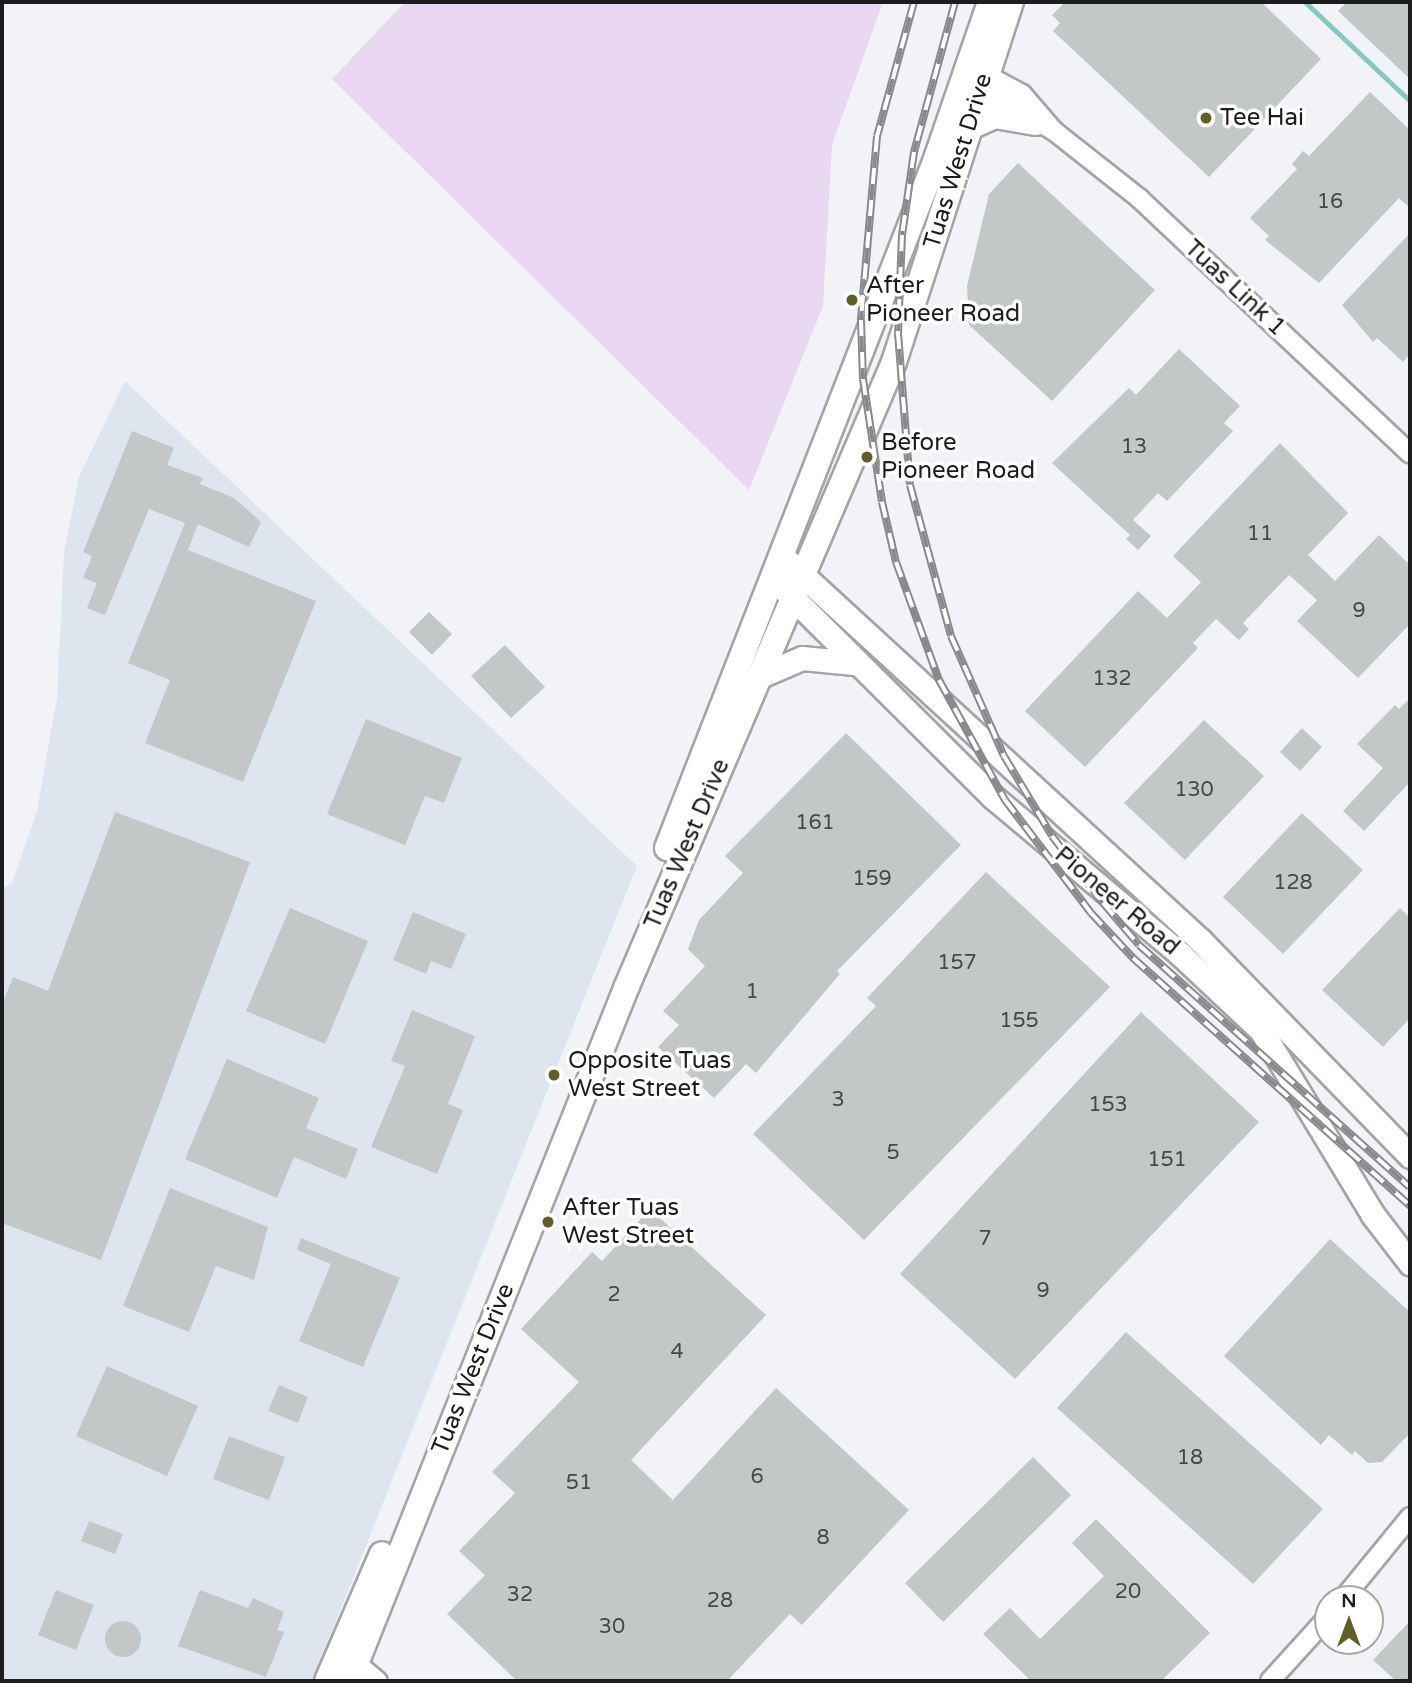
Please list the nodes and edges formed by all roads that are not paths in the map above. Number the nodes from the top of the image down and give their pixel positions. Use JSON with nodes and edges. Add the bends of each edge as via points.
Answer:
{"nodes":[{"id":1,"x":990,"y":2,"type":"edge"},
{"id":2,"x":1011,"y":2,"type":"edge"},
{"id":3,"x":973,"y":77,"type":"junction"},
{"id":4,"x":1045,"y":127,"type":"junction"},
{"id":5,"x":968,"y":128,"type":"junction"},
{"id":6,"x":1410,"y":453,"type":"edge"},
{"id":7,"x":779,"y":569,"type":"junction"},
{"id":8,"x":803,"y":576,"type":"junction"},
{"id":9,"x":792,"y":601,"type":"junction"},
{"id":10,"x":854,"y":663,"type":"junction"},
{"id":11,"x":758,"y":677,"type":"junction"},
{"id":12,"x":590,"y":1057,"type":"junction"},
{"id":13,"x":1410,"y":1156,"type":"edge"},
{"id":14,"x":1410,"y":1262,"type":"edge"},
{"id":15,"x":1410,"y":1517,"type":"edge"},
{"id":16,"x":1354,"y":1585,"type":"edge"},
{"id":17,"x":1314,"y":1632,"type":"edge"},
{"id":18,"x":348,"y":1664,"type":"edge"},
{"id":19,"x":327,"y":1681,"type":"edge"},
{"id":20,"x":378,"y":1681,"type":"edge"},
{"id":21,"x":1270,"y":1681,"type":"edge"}],
"edges":[{"from":1,"to":3,"type":"main road","name":"Tuas West Drive"},
{"from":2,"to":3,"type":"main road","name":"Tuas West Drive"},
{"from":3,"to":4,"type":"street","name":"Tuas Link 1"},
{"from":3,"to":5,"type":"main road","name":"Tuas West Drive"},
{"from":3,"to":7,"type":"main road","name":"Tuas West Drive"},
{"from":4,"to":5,"type":"main road","via":[[995,116]]},
{"from":4,"to":6,"type":"street","name":"Tuas Link 1","via":[[1140,200]]},
{"from":5,"to":8,"type":"main road","name":"Tuas West Drive","via":[[894,362]]},
{"from":7,"to":8,"type":"street","name":"Pioneer Road"},
{"from":7,"to":9,"type":"street","name":"Pioneer Road"},
{"from":7,"to":12,"type":"main road","name":"Tuas West Drive"},
{"from":8,"to":9,"type":"main road","name":"Tuas West Drive"},
{"from":8,"to":13,"type":"street","name":"Pioneer Road","via":[[1199,940]]},
{"from":9,"to":10,"type":"street","name":"Pioneer Road"},
{"from":9,"to":11,"type":"main road","name":"Tuas West Drive"},
{"from":10,"to":11,"type":"street","via":[[802,658]]},
{"from":10,"to":14,"type":"street","name":"Pioneer Road","via":[[993,797],[1180,954],[1261,1030],[1373,1215]]},
{"from":11,"to":12,"type":"main road","name":"Tuas West Drive"},
{"from":12,"to":18,"type":"main road","name":"Tuas West Drive"},
{"from":15,"to":16,"type":"street"},
{"from":17,"to":21,"type":"street"},
{"from":18,"to":19,"type":"main road","name":"Tuas West Drive"},
{"from":18,"to":20,"type":"street"}]}
